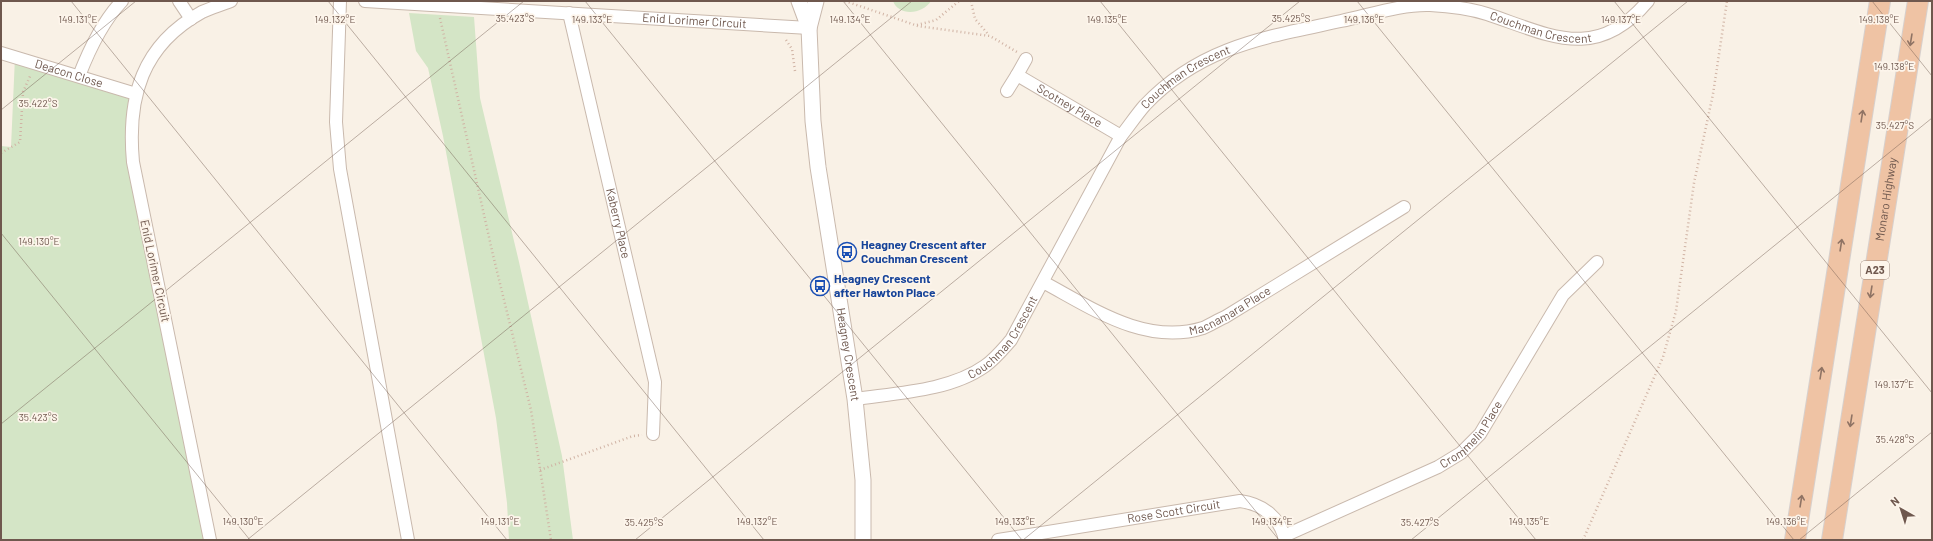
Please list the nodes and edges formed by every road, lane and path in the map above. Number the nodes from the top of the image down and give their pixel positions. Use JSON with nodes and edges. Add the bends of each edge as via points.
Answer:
{"nodes":[{"id":1,"x":122,"y":1,"type":"edge"},
{"id":2,"x":179,"y":1,"type":"edge"},
{"id":3,"x":231,"y":1,"type":"edge"},
{"id":4,"x":340,"y":1,"type":"edge"},
{"id":5,"x":365,"y":1,"type":"edge"},
{"id":6,"x":799,"y":1,"type":"edge"},
{"id":7,"x":816,"y":1,"type":"edge"},
{"id":8,"x":845,"y":1,"type":"edge"},
{"id":9,"x":959,"y":1,"type":"edge"},
{"id":10,"x":971,"y":1,"type":"edge"},
{"id":11,"x":1648,"y":1,"type":"edge"},
{"id":12,"x":1727,"y":1,"type":"edge"},
{"id":13,"x":1880,"y":1,"type":"edge"},
{"id":14,"x":1918,"y":1,"type":"edge"},
{"id":15,"x":395,"y":2,"type":"edge"},
{"id":16,"x":438,"y":5,"type":"junction"},
{"id":17,"x":569,"y":13,"type":"junction"},
{"id":18,"x":191,"y":19,"type":"junction"},
{"id":19,"x":917,"y":26,"type":"junction"},
{"id":20,"x":808,"y":28,"type":"junction"},
{"id":21,"x":990,"y":36,"type":"junction"},
{"id":22,"x":1,"y":53,"type":"edge"},
{"id":23,"x":1026,"y":59,"type":"joint"},
{"id":24,"x":37,"y":64,"type":"junction"},
{"id":25,"x":1017,"y":75,"type":"junction"},
{"id":26,"x":79,"y":76,"type":"junction"},
{"id":27,"x":1007,"y":91,"type":"dead end"},
{"id":28,"x":136,"y":94,"type":"junction"},
{"id":29,"x":1121,"y":136,"type":"junction"},
{"id":30,"x":1,"y":152,"type":"edge"},
{"id":31,"x":1404,"y":207,"type":"dead end"},
{"id":32,"x":1597,"y":262,"type":"dead end"},
{"id":33,"x":1043,"y":282,"type":"junction"},
{"id":34,"x":854,"y":399,"type":"junction"},
{"id":35,"x":653,"y":434,"type":"joint"},
{"id":36,"x":540,"y":470,"type":"junction"},
{"id":37,"x":1045,"y":536,"type":"edge"},
{"id":38,"x":1284,"y":538,"type":"edge"},
{"id":39,"x":210,"y":540,"type":"edge"},
{"id":40,"x":408,"y":540,"type":"edge"},
{"id":41,"x":551,"y":540,"type":"edge"},
{"id":42,"x":863,"y":540,"type":"edge"},
{"id":43,"x":998,"y":540,"type":"edge"},
{"id":44,"x":1583,"y":540,"type":"edge"},
{"id":45,"x":1795,"y":540,"type":"edge"},
{"id":46,"x":1832,"y":540,"type":"edge"}],
"edges":[{"from":1,"to":26,"type":"street","via":[[100,30]]},
{"from":2,"to":18,"type":"street"},
{"from":3,"to":18,"type":"street","name":"Enid Lorimer Circuit"},
{"from":4,"to":40,"type":"street","via":[[336,122],[340,169]]},
{"from":5,"to":15,"type":"street","name":"Enid Lorimer Circuit"},
{"from":6,"to":20,"type":"street","name":"Heagney Crescent"},
{"from":7,"to":20,"type":"street","name":"Heagney Crescent"},
{"from":8,"to":19,"type":"path"},
{"from":9,"to":19,"type":"path","via":[[936,20]]},
{"from":10,"to":21,"type":"path","via":[[975,20]]},
{"from":11,"to":29,"type":"street","name":"Couchman Crescent","via":[[1625,24],[1594,38],[1570,39],[1545,35],[1486,14],[1457,7],[1428,5],[1401,8],[1261,39],[1223,50],[1173,79],[1145,105]]},
{"from":12,"to":44,"type":"path","via":[[1713,94],[1694,183],[1676,311],[1664,357]]},
{"from":45,"to":13,"type":"highway","one_way":true},
{"from":14,"to":46,"type":"highway","name":"Monaro Highway","number":"A23","one_way":true},
{"from":15,"to":16,"type":"street","name":"Enid Lorimer Circuit"},
{"from":16,"to":17,"type":"street","name":"Enid Lorimer Circuit"},
{"from":16,"to":36,"type":"path","via":[[488,232],[531,410]]},
{"from":17,"to":20,"type":"street","name":"Enid Lorimer Circuit"},
{"from":17,"to":35,"type":"street","name":"Kaberry Place","via":[[655,382]]},
{"from":18,"to":28,"type":"street","name":"Enid Lorimer Circuit","via":[[172,33],[156,50],[144,71]]},
{"from":19,"to":21,"type":"path"},
{"from":20,"to":34,"type":"street","name":"Heagney Crescent","via":[[818,168]]},
{"from":21,"to":23,"type":"path"},
{"from":22,"to":24,"type":"street","name":"Deacon Close"},
{"from":23,"to":25,"type":"street"},
{"from":24,"to":26,"type":"street","name":"Deacon Close"},
{"from":24,"to":30,"type":"path","via":[[23,92],[20,142]]},
{"from":25,"to":27,"type":"street"},
{"from":25,"to":29,"type":"street","name":"Scotney Place"},
{"from":26,"to":28,"type":"street","name":"Deacon Close"},
{"from":28,"to":39,"type":"street","name":"Enid Lorimer Circuit","via":[[130,134],[133,162]]},
{"from":29,"to":33,"type":"street","name":"Couchman Crescent"},
{"from":31,"to":33,"type":"street","name":"Macnamara Place","via":[[1225,317],[1204,328],[1180,333],[1154,332],[1128,326]]},
{"from":32,"to":38,"type":"street","name":"Crommelin Place","via":[[1563,295],[1480,434],[1461,453],[1438,467]]},
{"from":33,"to":34,"type":"street","name":"Couchman Crescent","via":[[1011,340],[984,367],[962,379],[938,386]]},
{"from":34,"to":42,"type":"street","name":"Heagney Crescent","via":[[863,480]]},
{"from":35,"to":36,"type":"path","via":[[633,436]]},
{"from":36,"to":41,"type":"path"},
{"from":37,"to":38,"type":"street","name":"Rose Scott Circuit","via":[[1240,501],[1264,508],[1275,518]]},
{"from":37,"to":43,"type":"street","name":"Rose Scott Circuit"}]}
